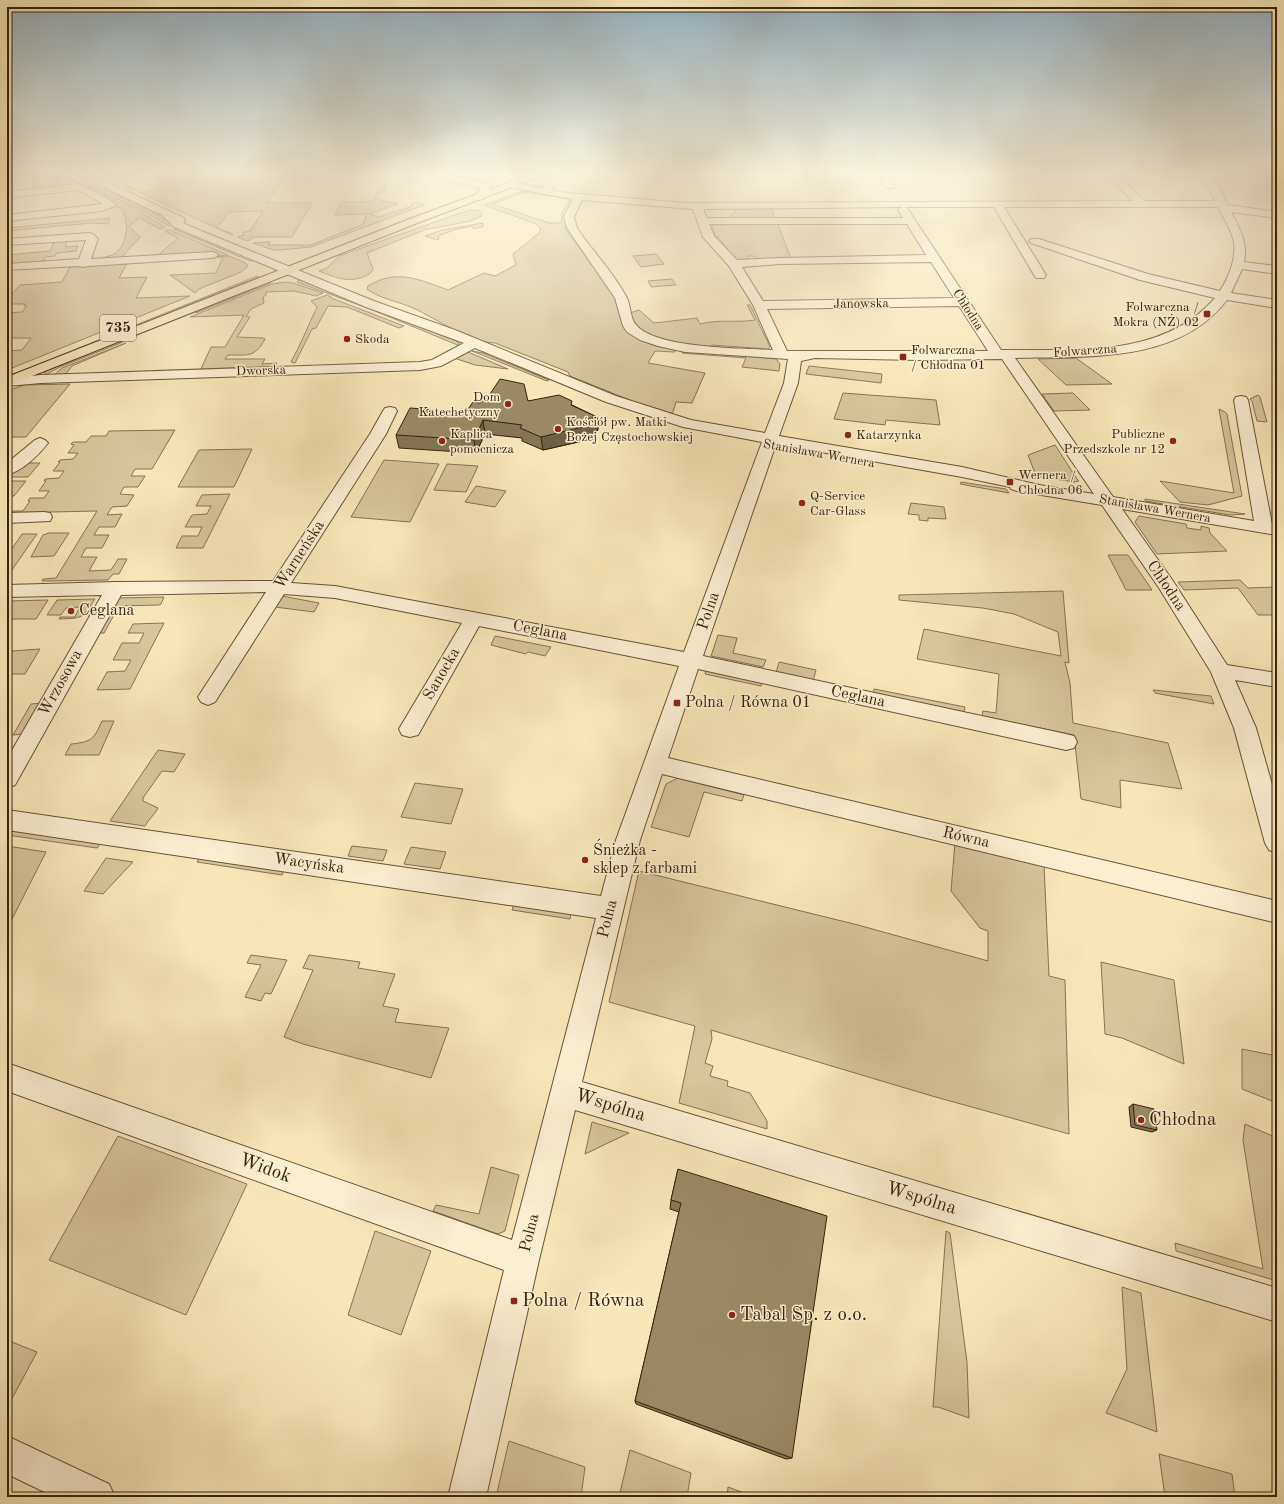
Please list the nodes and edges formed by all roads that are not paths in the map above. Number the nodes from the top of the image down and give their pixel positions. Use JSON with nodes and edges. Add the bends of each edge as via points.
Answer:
{"nodes":[{"id":1,"x":90,"y":244,"type":"edge"},
{"id":2,"x":224,"y":244,"type":"edge"},
{"id":3,"x":239,"y":244,"type":"edge"},
{"id":4,"x":345,"y":244,"type":"edge"},
{"id":5,"x":351,"y":244,"type":"edge"},
{"id":6,"x":582,"y":244,"type":"edge"},
{"id":7,"x":716,"y":244,"type":"edge"},
{"id":8,"x":925,"y":244,"type":"edge"},
{"id":9,"x":1022,"y":244,"type":"edge"},
{"id":10,"x":1044,"y":244,"type":"edge"},
{"id":11,"x":1241,"y":244,"type":"edge"},
{"id":12,"x":212,"y":255,"type":"dead end"},
{"id":13,"x":935,"y":258,"type":"junction"},
{"id":14,"x":83,"y":264,"type":"junction"},
{"id":15,"x":734,"y":264,"type":"junction"},
{"id":16,"x":1237,"y":265,"type":"junction"},
{"id":17,"x":277,"y":266,"type":"junction"},
{"id":18,"x":292,"y":266,"type":"junction"},
{"id":19,"x":7,"y":268,"type":"edge"},
{"id":20,"x":1277,"y":270,"type":"edge"},
{"id":21,"x":1040,"y":275,"type":"dead end"},
{"id":22,"x":1225,"y":295,"type":"junction"},
{"id":23,"x":964,"y":302,"type":"junction"},
{"id":24,"x":1277,"y":304,"type":"edge"},
{"id":25,"x":759,"y":305,"type":"junction"},
{"id":26,"x":475,"y":343,"type":"junction"},
{"id":27,"x":782,"y":354,"type":"junction"},
{"id":28,"x":1002,"y":355,"type":"junction"},
{"id":29,"x":798,"y":356,"type":"junction"},
{"id":30,"x":7,"y":373,"type":"edge"},
{"id":31,"x":44,"y":373,"type":"junction"},
{"id":32,"x":7,"y":382,"type":"edge"},
{"id":33,"x":1241,"y":400,"type":"dead end"},
{"id":34,"x":390,"y":411,"type":"dead end"},
{"id":35,"x":40,"y":443,"type":"dead end"},
{"id":36,"x":770,"y":443,"type":"junction"},
{"id":37,"x":7,"y":470,"type":"edge"},
{"id":38,"x":1107,"y":500,"type":"junction"},
{"id":39,"x":44,"y":517,"type":"dead end"},
{"id":40,"x":7,"y":518,"type":"edge"},
{"id":41,"x":1270,"y":529,"type":"edge"},
{"id":42,"x":280,"y":586,"type":"junction"},
{"id":43,"x":115,"y":588,"type":"junction"},
{"id":44,"x":7,"y":591,"type":"edge"},
{"id":45,"x":474,"y":618,"type":"junction"},
{"id":46,"x":692,"y":661,"type":"junction"},
{"id":47,"x":1221,"y":671,"type":"junction"},
{"id":48,"x":1277,"y":680,"type":"edge"},
{"id":49,"x":208,"y":697,"type":"dead end"},
{"id":50,"x":410,"y":729,"type":"dead end"},
{"id":51,"x":1066,"y":742,"type":"dead end"},
{"id":52,"x":655,"y":764,"type":"junction"},
{"id":53,"x":7,"y":779,"type":"edge"},
{"id":54,"x":7,"y":820,"type":"edge"},
{"id":55,"x":1277,"y":843,"type":"edge"},
{"id":56,"x":611,"y":909,"type":"junction"},
{"id":57,"x":1277,"y":912,"type":"edge"},
{"id":58,"x":7,"y":1077,"type":"edge"},
{"id":59,"x":565,"y":1092,"type":"junction"},
{"id":60,"x":523,"y":1260,"type":"junction"},
{"id":61,"x":1277,"y":1305,"type":"edge"},
{"id":62,"x":7,"y":1455,"type":"edge"},
{"id":63,"x":96,"y":1497,"type":"edge"},
{"id":64,"x":467,"y":1497,"type":"edge"}],
"edges":[{"from":1,"to":14,"type":"street"},
{"from":2,"to":17,"type":"street","name":"Stanisława Wernera"},
{"from":3,"to":18,"type":"street","name":"Stanisława Wernera"},
{"from":4,"to":18,"type":"main road","number":"735"},
{"from":5,"to":18,"type":"main road","number":"735"},
{"from":6,"to":27,"type":"street","name":"Folwarczna","via":[[621,298],[629,324],[636,333],[672,346]]},
{"from":7,"to":15,"type":"street"},
{"from":8,"to":13,"type":"street","name":"Chłodna"},
{"from":9,"to":21,"type":"street"},
{"from":10,"to":22,"type":"street","via":[[1144,278]]},
{"from":11,"to":16,"type":"street","name":"Folwarczna"},
{"from":12,"to":14,"type":"street"},
{"from":13,"to":15,"type":"street"},
{"from":13,"to":23,"type":"street","name":"Chłodna"},
{"from":14,"to":19,"type":"street"},
{"from":15,"to":25,"type":"street"},
{"from":16,"to":20,"type":"street"},
{"from":16,"to":22,"type":"street","name":"Folwarczna"},
{"from":17,"to":18,"type":"street","name":"Stanisława Wernera"},
{"from":17,"to":30,"type":"main road","number":"735"},
{"from":18,"to":26,"type":"street","name":"Stanisława Wernera","via":[[370,304]]},
{"from":18,"to":31,"type":"main road","number":"735"},
{"from":22,"to":24,"type":"street"},
{"from":22,"to":28,"type":"street","name":"Folwarczna","via":[[1195,323],[1160,341],[1107,351]]},
{"from":23,"to":25,"type":"street","name":"Janowska"},
{"from":23,"to":28,"type":"street","name":"Chłodna"},
{"from":25,"to":27,"type":"street"},
{"from":26,"to":31,"type":"street","name":"Dworska","via":[[436,363],[420,366]]},
{"from":26,"to":36,"type":"street","name":"Stanisława Wernera","via":[[684,430]]},
{"from":27,"to":29,"type":"street","name":"Folwarczna"},
{"from":28,"to":29,"type":"street","name":"Folwarczna"},
{"from":28,"to":38,"type":"street","name":"Chłodna"},
{"from":29,"to":36,"type":"street","name":"Polna","via":[[794,360],[791,383]]},
{"from":31,"to":32,"type":"street","name":"Dworska"},
{"from":33,"to":41,"type":"street"},
{"from":34,"to":42,"type":"street","name":"Warneńska","via":[[378,434]]},
{"from":35,"to":37,"type":"street"},
{"from":36,"to":38,"type":"street","name":"Stanisława Wernera","via":[[962,472],[1032,488]]},
{"from":36,"to":46,"type":"street","name":"Polna"},
{"from":38,"to":41,"type":"street","name":"Stanisława Wernera"},
{"from":38,"to":47,"type":"street","name":"Chłodna"},
{"from":39,"to":40,"type":"street"},
{"from":42,"to":43,"type":"street","name":"Ceglana"},
{"from":42,"to":45,"type":"street","name":"Ceglana","via":[[335,592]]},
{"from":42,"to":49,"type":"street","name":"Warneńska"},
{"from":43,"to":44,"type":"street","name":"Ceglana"},
{"from":43,"to":53,"type":"street","name":"Wrzosowa"},
{"from":45,"to":46,"type":"street","name":"Ceglana"},
{"from":45,"to":50,"type":"street","name":"Sanocka"},
{"from":46,"to":51,"type":"street","name":"Ceglana"},
{"from":46,"to":52,"type":"street","name":"Polna"},
{"from":47,"to":48,"type":"street"},
{"from":47,"to":55,"type":"street","name":"Chłodna","via":[[1245,728]]},
{"from":52,"to":56,"type":"street","name":"Polna","via":[[628,840]]},
{"from":52,"to":57,"type":"street","name":"Równa"},
{"from":54,"to":56,"type":"street","name":"Wacyńska"},
{"from":56,"to":59,"type":"street","name":"Polna"},
{"from":58,"to":60,"type":"street","name":"Widok"},
{"from":59,"to":60,"type":"street","name":"Polna"},
{"from":59,"to":61,"type":"street","name":"Wspólna"},
{"from":60,"to":64,"type":"street","name":"Polna"},
{"from":62,"to":63,"type":"street"}]}
